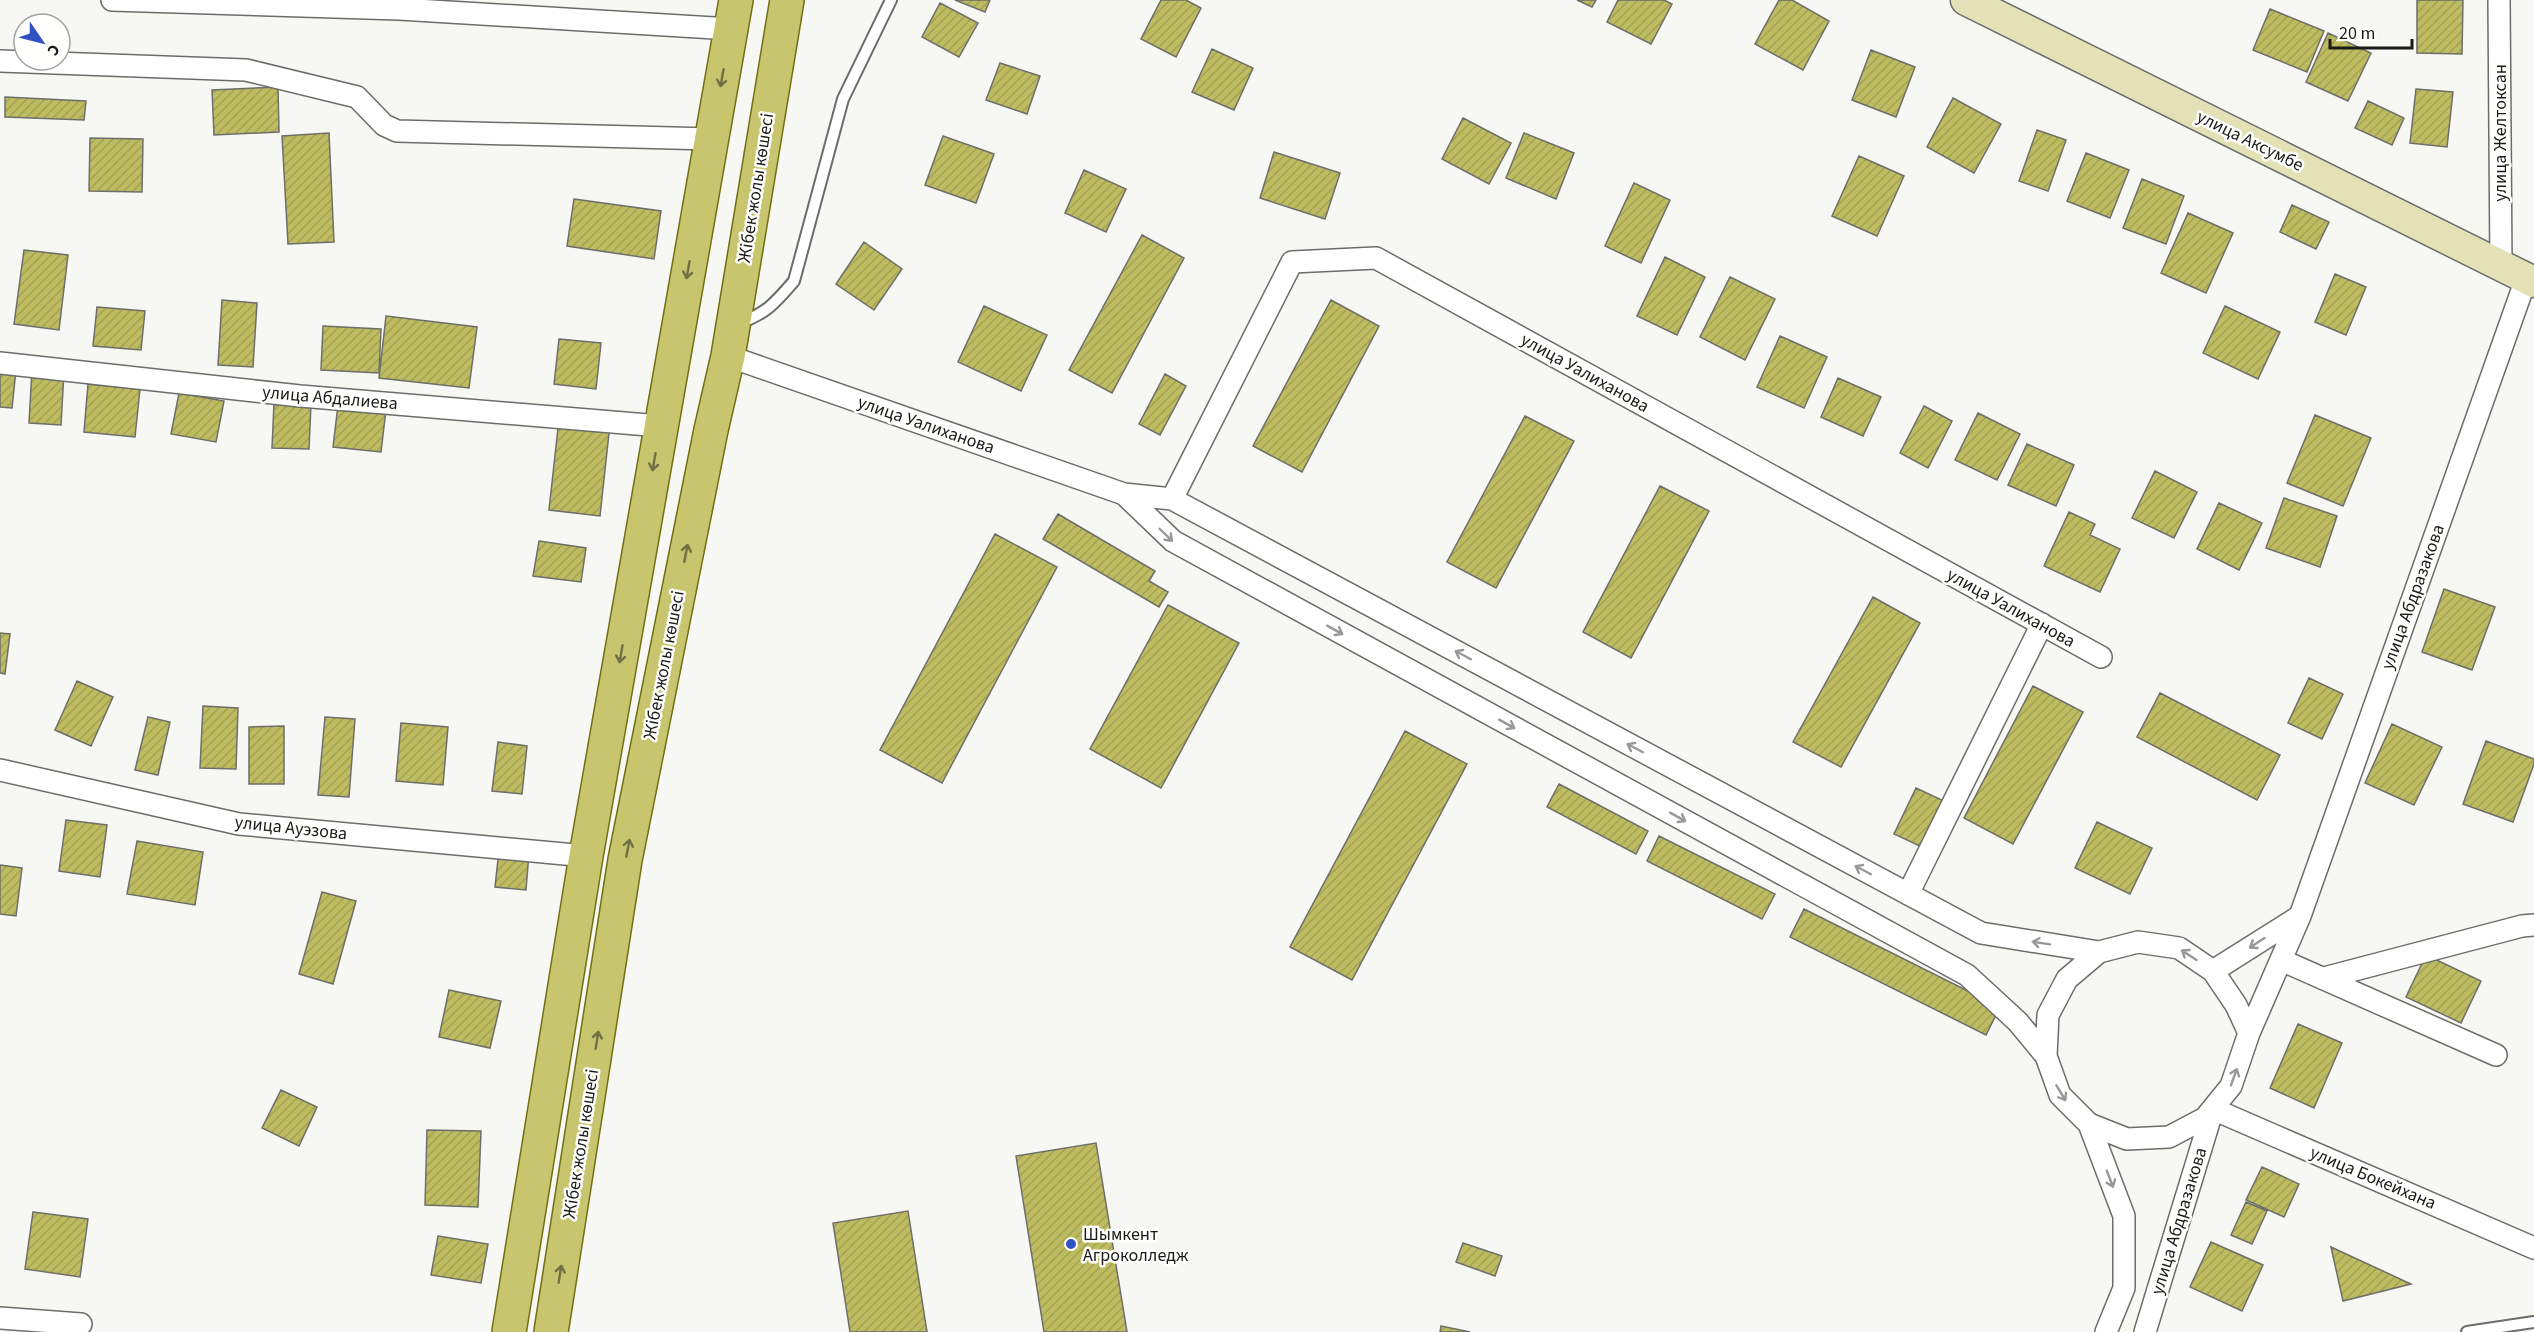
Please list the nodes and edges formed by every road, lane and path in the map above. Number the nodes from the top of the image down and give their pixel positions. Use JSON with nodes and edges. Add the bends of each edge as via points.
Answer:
{"nodes":[{"id":1,"x":112,"y":0,"type":"edge"},
{"id":2,"x":787,"y":0,"type":"edge"},
{"id":3,"x":891,"y":0,"type":"edge"},
{"id":4,"x":1966,"y":0,"type":"edge"},
{"id":5,"x":2499,"y":0,"type":"edge"},
{"id":6,"x":733,"y":14,"type":"edge"},
{"id":7,"x":0,"y":61,"type":"edge"},
{"id":8,"x":711,"y":139,"type":"junction"},
{"id":9,"x":2520,"y":276,"type":"edge"},
{"id":10,"x":731,"y":341,"type":"junction"},
{"id":11,"x":0,"y":363,"type":"edge"},
{"id":12,"x":660,"y":426,"type":"junction"},
{"id":13,"x":1124,"y":494,"type":"junction"},
{"id":14,"x":1172,"y":499,"type":"junction"},
{"id":15,"x":2042,"y":624,"type":"junction"},
{"id":16,"x":2101,"y":657,"type":"dead end"},
{"id":17,"x":0,"y":770,"type":"edge"},
{"id":18,"x":586,"y":856,"type":"junction"},
{"id":19,"x":1908,"y":894,"type":"junction"},
{"id":20,"x":2300,"y":916,"type":"junction"},
{"id":21,"x":2534,"y":925,"type":"edge"},
{"id":22,"x":2099,"y":952,"type":"junction"},
{"id":23,"x":2281,"y":960,"type":"junction"},
{"id":24,"x":2213,"y":971,"type":"junction"},
{"id":25,"x":2324,"y":978,"type":"junction"},
{"id":26,"x":2249,"y":1033,"type":"junction"},
{"id":27,"x":2496,"y":1055,"type":"dead end"},
{"id":28,"x":2046,"y":1056,"type":"junction"},
{"id":29,"x":2213,"y":1109,"type":"junction"},
{"id":30,"x":2089,"y":1124,"type":"junction"},
{"id":31,"x":2534,"y":1248,"type":"edge"},
{"id":32,"x":0,"y":1318,"type":"edge"},
{"id":33,"x":2534,"y":1322,"type":"edge"},
{"id":34,"x":81,"y":1324,"type":"dead end"},
{"id":35,"x":509,"y":1332,"type":"edge"},
{"id":36,"x":551,"y":1332,"type":"edge"},
{"id":37,"x":2106,"y":1332,"type":"edge"},
{"id":38,"x":2145,"y":1332,"type":"edge"},
{"id":39,"x":2467,"y":1332,"type":"edge"}],
"edges":[{"from":1,"to":6,"type":"street"},
{"from":2,"to":10,"type":"main road","name":"Жібек жолы көшесі"},
{"from":3,"to":10,"type":"lane","via":[[843,99],[794,281]]},
{"from":4,"to":9,"type":"main road","name":"улица Аксумбе"},
{"from":5,"to":9,"type":"street","name":"улица Желтоксан"},
{"from":6,"to":8,"type":"main road","one_way":true},
{"from":7,"to":8,"type":"street","via":[[246,70],[357,97],[384,125],[397,131]]},
{"from":8,"to":12,"type":"main road","one_way":true},
{"from":9,"to":20,"type":"street","name":"улица Абдразакова"},
{"from":10,"to":13,"type":"street","name":"улица Уалиханова"},
{"from":36,"to":10,"type":"main road","name":"Жібек жолы көшесі","one_way":true,"via":[[626,860]]},
{"from":11,"to":12,"type":"street","name":"улица Абдалиева","via":[[300,396]]},
{"from":12,"to":18,"type":"main road","one_way":true},
{"from":13,"to":14,"type":"street","name":"улица Уалиханова"},
{"from":13,"to":28,"type":"street","name":"улица Уалиханова","one_way":true,"via":[[1173,542],[1967,975],[2018,1022]]},
{"from":14,"to":15,"type":"street","name":"улица Уалиханова","via":[[1292,262],[1376,258]]},
{"from":19,"to":14,"type":"street","name":"улица Уалиханова","one_way":true},
{"from":15,"to":16,"type":"street","name":"улица Уалиханова"},
{"from":15,"to":19,"type":"street"},
{"from":17,"to":18,"type":"street","name":"улица Ауэзова","via":[[238,824]]},
{"from":18,"to":35,"type":"main road"},
{"from":22,"to":19,"type":"street","name":"улица Уалиханова","one_way":true,"via":[[1981,933]]},
{"from":20,"to":23,"type":"street","name":"улица Абдразакова"},
{"from":20,"to":24,"type":"street","one_way":true},
{"from":21,"to":25,"type":"street"},
{"from":24,"to":22,"type":"street","one_way":true,"via":[[2179,948],[2139,942]]},
{"from":22,"to":28,"type":"street","via":[[2067,979],[2048,1015]]},
{"from":23,"to":25,"type":"street"},
{"from":23,"to":26,"type":"street","name":"улица Абдразакова"},
{"from":24,"to":26,"type":"street"},
{"from":25,"to":27,"type":"street"},
{"from":29,"to":26,"type":"street","one_way":true,"via":[[2231,1086]]},
{"from":28,"to":30,"type":"street","one_way":true,"via":[[2060,1095]]},
{"from":29,"to":30,"type":"street","via":[[2205,1118],[2169,1137],[2127,1139]]},
{"from":29,"to":31,"type":"street","name":"улица Бокейхана"},
{"from":29,"to":38,"type":"street","name":"улица Абдразакова"},
{"from":30,"to":37,"type":"street","name":"улица Абдразакова","one_way":true,"via":[[2124,1216],[2124,1288]]},
{"from":32,"to":34,"type":"street"},
{"from":33,"to":39,"type":"lane"}]}
